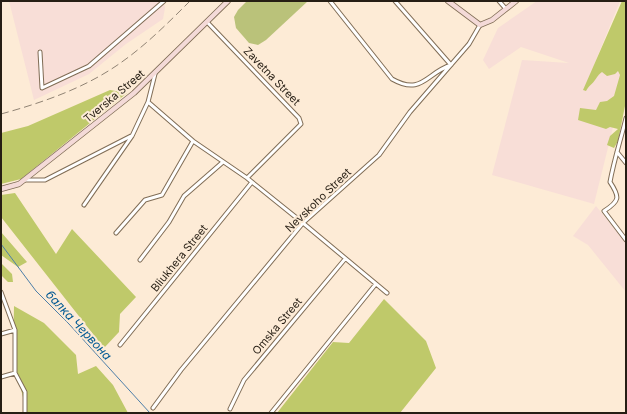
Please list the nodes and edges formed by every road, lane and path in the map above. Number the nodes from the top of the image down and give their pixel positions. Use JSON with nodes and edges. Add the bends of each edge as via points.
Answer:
{"nodes":[{"id":1,"x":164,"y":1,"type":"edge"},
{"id":2,"x":228,"y":1,"type":"edge"},
{"id":3,"x":330,"y":1,"type":"edge"},
{"id":4,"x":395,"y":1,"type":"edge"},
{"id":5,"x":448,"y":1,"type":"edge"},
{"id":6,"x":500,"y":1,"type":"edge"},
{"id":7,"x":516,"y":1,"type":"edge"},
{"id":8,"x":506,"y":9,"type":"junction"},
{"id":9,"x":207,"y":22,"type":"junction"},
{"id":10,"x":480,"y":25,"type":"junction"},
{"id":11,"x":40,"y":52,"type":"dead end"},
{"id":12,"x":451,"y":65,"type":"junction"},
{"id":13,"x":155,"y":74,"type":"junction"},
{"id":14,"x":148,"y":102,"type":"junction"},
{"id":15,"x":626,"y":118,"type":"edge"},
{"id":16,"x":625,"y":124,"type":"edge"},
{"id":17,"x":132,"y":136,"type":"junction"},
{"id":18,"x":193,"y":141,"type":"junction"},
{"id":19,"x":617,"y":152,"type":"junction"},
{"id":20,"x":223,"y":162,"type":"junction"},
{"id":21,"x":626,"y":162,"type":"edge"},
{"id":22,"x":247,"y":178,"type":"junction"},
{"id":23,"x":24,"y":180,"type":"junction"},
{"id":24,"x":252,"y":182,"type":"junction"},
{"id":25,"x":1,"y":189,"type":"edge"},
{"id":26,"x":84,"y":205,"type":"dead end"},
{"id":27,"x":303,"y":223,"type":"junction"},
{"id":28,"x":116,"y":233,"type":"dead end"},
{"id":29,"x":626,"y":240,"type":"edge"},
{"id":30,"x":345,"y":259,"type":"junction"},
{"id":31,"x":140,"y":260,"type":"dead end"},
{"id":32,"x":375,"y":284,"type":"junction"},
{"id":33,"x":387,"y":293,"type":"dead end"},
{"id":34,"x":1,"y":294,"type":"edge"},
{"id":35,"x":15,"y":330,"type":"junction"},
{"id":36,"x":1,"y":334,"type":"edge"},
{"id":37,"x":120,"y":345,"type":"dead end"},
{"id":38,"x":15,"y":373,"type":"junction"},
{"id":39,"x":1,"y":377,"type":"edge"},
{"id":40,"x":153,"y":408,"type":"dead end"},
{"id":41,"x":230,"y":409,"type":"dead end"},
{"id":42,"x":25,"y":412,"type":"edge"},
{"id":43,"x":20,"y":413,"type":"edge"},
{"id":44,"x":271,"y":413,"type":"edge"}],
"edges":[{"from":1,"to":11,"type":"street","via":[[89,66],[42,88]]},
{"from":2,"to":9,"type":"main road","name":"Tverska Street"},
{"from":3,"to":12,"type":"street","via":[[392,79],[413,86],[421,84],[444,67]]},
{"from":4,"to":12,"type":"street"},
{"from":5,"to":10,"type":"main road"},
{"from":6,"to":8,"type":"street"},
{"from":7,"to":8,"type":"main road"},
{"from":8,"to":10,"type":"main road","via":[[492,20]]},
{"from":9,"to":13,"type":"main road","name":"Tverska Street"},
{"from":9,"to":22,"type":"street","name":"Zavetna Street","via":[[299,118],[301,124]]},
{"from":10,"to":12,"type":"street","name":"Nevskoho Street","via":[[469,44]]},
{"from":12,"to":27,"type":"street","name":"Nevskoho Street","via":[[410,112],[379,155]]},
{"from":13,"to":14,"type":"street"},
{"from":13,"to":23,"type":"main road","name":"Tverska Street"},
{"from":14,"to":17,"type":"street"},
{"from":14,"to":18,"type":"street"},
{"from":15,"to":16,"type":"street"},
{"from":16,"to":19,"type":"street"},
{"from":17,"to":23,"type":"street","via":[[45,180]]},
{"from":17,"to":26,"type":"street"},
{"from":18,"to":20,"type":"street"},
{"from":18,"to":28,"type":"street","via":[[162,195],[145,200]]},
{"from":19,"to":21,"type":"street"},
{"from":19,"to":29,"type":"street","via":[[610,182],[617,193],[616,199],[613,205],[604,211]]},
{"from":20,"to":22,"type":"street"},
{"from":20,"to":31,"type":"street","via":[[184,196],[169,222]]},
{"from":22,"to":24,"type":"street"},
{"from":23,"to":25,"type":"main road","name":"Tverska Street"},
{"from":24,"to":27,"type":"street"},
{"from":24,"to":37,"type":"street","name":"Bliukhera Street"},
{"from":27,"to":30,"type":"street"},
{"from":27,"to":40,"type":"street","name":"Nevskoho Street","via":[[181,370]]},
{"from":30,"to":32,"type":"street"},
{"from":30,"to":41,"type":"street","name":"Omska Street","via":[[244,380]]},
{"from":32,"to":33,"type":"street"},
{"from":32,"to":44,"type":"street"},
{"from":34,"to":35,"type":"street"},
{"from":35,"to":36,"type":"street"},
{"from":35,"to":38,"type":"street"},
{"from":38,"to":39,"type":"street"},
{"from":38,"to":42,"type":"street","via":[[25,392]]},
{"from":42,"to":43,"type":"street"}]}
